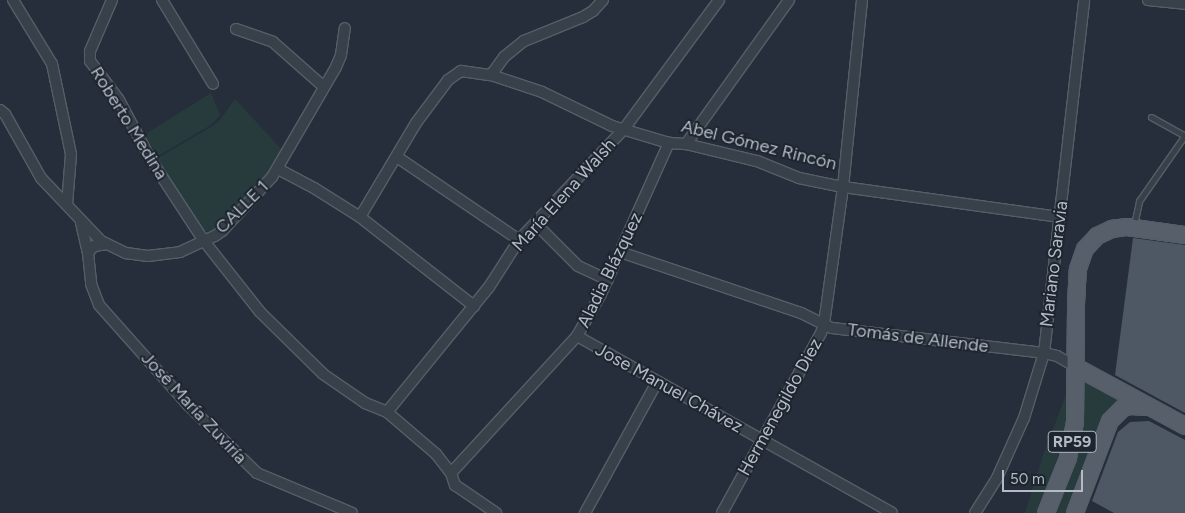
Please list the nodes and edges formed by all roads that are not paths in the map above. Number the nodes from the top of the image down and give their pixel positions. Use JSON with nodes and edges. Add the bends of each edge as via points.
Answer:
{"nodes":[{"id":1,"x":13,"y":0,"type":"edge"},
{"id":2,"x":112,"y":0,"type":"edge"},
{"id":3,"x":162,"y":0,"type":"edge"},
{"id":4,"x":603,"y":0,"type":"edge"},
{"id":5,"x":719,"y":0,"type":"edge"},
{"id":6,"x":789,"y":0,"type":"edge"},
{"id":7,"x":862,"y":0,"type":"edge"},
{"id":8,"x":1084,"y":0,"type":"edge"},
{"id":9,"x":1148,"y":0,"type":"edge"},
{"id":10,"x":1185,"y":4,"type":"edge"},
{"id":11,"x":345,"y":28,"type":"dead end"},
{"id":12,"x":236,"y":29,"type":"dead end"},
{"id":13,"x":491,"y":75,"type":"junction"},
{"id":14,"x":213,"y":84,"type":"dead end"},
{"id":15,"x":324,"y":87,"type":"junction"},
{"id":16,"x":0,"y":110,"type":"edge"},
{"id":17,"x":1151,"y":117,"type":"dead end"},
{"id":18,"x":624,"y":129,"type":"junction"},
{"id":19,"x":1185,"y":136,"type":"edge"},
{"id":20,"x":669,"y":143,"type":"junction"},
{"id":21,"x":686,"y":144,"type":"junction"},
{"id":22,"x":397,"y":157,"type":"junction"},
{"id":23,"x":278,"y":169,"type":"junction"},
{"id":24,"x":843,"y":187,"type":"junction"},
{"id":25,"x":67,"y":205,"type":"junction"},
{"id":26,"x":360,"y":217,"type":"junction"},
{"id":27,"x":1059,"y":217,"type":"junction"},
{"id":28,"x":79,"y":218,"type":"junction"},
{"id":29,"x":536,"y":224,"type":"junction"},
{"id":30,"x":1134,"y":228,"type":"junction"},
{"id":31,"x":1185,"y":235,"type":"edge"},
{"id":32,"x":519,"y":240,"type":"junction"},
{"id":33,"x":204,"y":241,"type":"junction"},
{"id":34,"x":107,"y":244,"type":"junction"},
{"id":35,"x":620,"y":252,"type":"junction"},
{"id":36,"x":88,"y":253,"type":"junction"},
{"id":37,"x":608,"y":280,"type":"junction"},
{"id":38,"x":474,"y":306,"type":"junction"},
{"id":39,"x":824,"y":324,"type":"junction"},
{"id":40,"x":577,"y":336,"type":"junction"},
{"id":41,"x":1044,"y":353,"type":"junction"},
{"id":42,"x":1076,"y":366,"type":"junction"},
{"id":43,"x":657,"y":382,"type":"junction"},
{"id":44,"x":1149,"y":407,"type":"junction"},
{"id":45,"x":387,"y":412,"type":"junction"},
{"id":46,"x":1185,"y":426,"type":"edge"},
{"id":47,"x":762,"y":441,"type":"junction"},
{"id":48,"x":451,"y":473,"type":"junction"},
{"id":49,"x":352,"y":513,"type":"edge"},
{"id":50,"x":496,"y":513,"type":"edge"},
{"id":51,"x":585,"y":513,"type":"edge"},
{"id":52,"x":722,"y":513,"type":"edge"},
{"id":53,"x":892,"y":513,"type":"edge"},
{"id":54,"x":975,"y":513,"type":"edge"},
{"id":55,"x":1046,"y":513,"type":"edge"},
{"id":56,"x":1075,"y":513,"type":"edge"}],
"edges":[{"from":1,"to":25,"type":"street","via":[[52,64],[72,154]]},
{"from":2,"to":33,"type":"street","name":"Roberto Medina","via":[[90,51],[90,61],[119,100],[151,160]]},
{"from":3,"to":14,"type":"street"},
{"from":4,"to":13,"type":"street","via":[[583,17],[524,41],[504,57]]},
{"from":5,"to":18,"type":"street","name":"María Elena Walsh"},
{"from":6,"to":21,"type":"street"},
{"from":7,"to":24,"type":"street","name":"Hermenegildo Diez"},
{"from":8,"to":27,"type":"street","name":"Mariano Saravia"},
{"from":9,"to":10,"type":"street"},
{"from":11,"to":15,"type":"street","name":"CALLE 1","via":[[341,55]]},
{"from":12,"to":15,"type":"street","via":[[273,42]]},
{"from":13,"to":18,"type":"street","name":"Abel Gómez Rincón","via":[[556,98]]},
{"from":13,"to":22,"type":"street","name":"Abel Gómez Rincón","via":[[461,71],[448,80],[416,123]]},
{"from":15,"to":23,"type":"street","name":"CALLE 1"},
{"from":16,"to":25,"type":"street","name":"CALLE 1","via":[[41,178]]},
{"from":17,"to":19,"type":"lane"},
{"from":18,"to":20,"type":"street","name":"Abel Gómez Rincón"},
{"from":18,"to":29,"type":"street","name":"María Elena Walsh"},
{"from":19,"to":30,"type":"lane","via":[[1136,205]]},
{"from":20,"to":21,"type":"street","name":"Abel Gómez Rincón"},
{"from":20,"to":35,"type":"street","name":"Aladia Blázquez"},
{"from":21,"to":24,"type":"street","name":"Abel Gómez Rincón","via":[[757,161],[799,178]]},
{"from":22,"to":26,"type":"street"},
{"from":22,"to":32,"type":"street"},
{"from":23,"to":26,"type":"street"},
{"from":23,"to":33,"type":"street","name":"CALLE 1","via":[[222,231]]},
{"from":24,"to":27,"type":"street","name":"Abel Gómez Rincón"},
{"from":24,"to":39,"type":"street","name":"Hermenegildo Diez"},
{"from":25,"to":28,"type":"street","name":"CALLE 1"},
{"from":26,"to":38,"type":"street"},
{"from":27,"to":41,"type":"street","name":"Mariano Saravia"},
{"from":28,"to":34,"type":"street","name":"CALLE 1"},
{"from":28,"to":36,"type":"street","name":"José María Zuviría"},
{"from":29,"to":32,"type":"street","name":"María Elena Walsh"},
{"from":29,"to":37,"type":"street","via":[[578,266]]},
{"from":30,"to":31,"type":"main road","number":"RP59"},
{"from":30,"to":42,"type":"main road","number":"RP59","via":[[1112,229],[1097,236],[1081,259],[1076,304]]},
{"from":32,"to":38,"type":"street","name":"María Elena Walsh"},
{"from":33,"to":34,"type":"street","name":"CALLE 1","via":[[180,252],[148,256],[126,253]]},
{"from":33,"to":45,"type":"street","via":[[260,312],[323,374],[365,403]]},
{"from":34,"to":36,"type":"street","via":[[94,246]]},
{"from":35,"to":37,"type":"street","name":"Aladia Blázquez"},
{"from":35,"to":39,"type":"street","name":"Tomás de Allende","via":[[801,313]]},
{"from":36,"to":49,"type":"street","name":"José María Zuviría","via":[[91,284],[99,305],[188,406],[250,469]]},
{"from":37,"to":40,"type":"street","name":"Aladia Blázquez"},
{"from":38,"to":45,"type":"street","name":"María Elena Walsh"},
{"from":39,"to":41,"type":"street","name":"Tomás de Allende","via":[[832,328]]},
{"from":39,"to":47,"type":"street","name":"Hermenegildo Diez"},
{"from":40,"to":43,"type":"street","name":"Jose Manuel Chávez"},
{"from":40,"to":48,"type":"street","name":"Aladia Blázquez"},
{"from":41,"to":42,"type":"street","name":"Tomás de Allende"},
{"from":41,"to":54,"type":"street","name":"Mariano Saravia","via":[[1024,418],[997,478]]},
{"from":42,"to":44,"type":"main road","number":"RP59"},
{"from":42,"to":55,"type":"main road","number":"RP59","via":[[1072,441]]},
{"from":43,"to":47,"type":"street","name":"Jose Manuel Chávez"},
{"from":43,"to":51,"type":"street"},
{"from":44,"to":46,"type":"main road","number":"RP59"},
{"from":44,"to":56,"type":"main road","number":"RP59","via":[[1123,408],[1110,421]]},
{"from":45,"to":48,"type":"street","via":[[436,454]]},
{"from":47,"to":52,"type":"street","name":"Hermenegildo Diez"},
{"from":47,"to":53,"type":"street","name":"Jose Manuel Chávez"},
{"from":48,"to":50,"type":"street","via":[[460,490]]}]}
